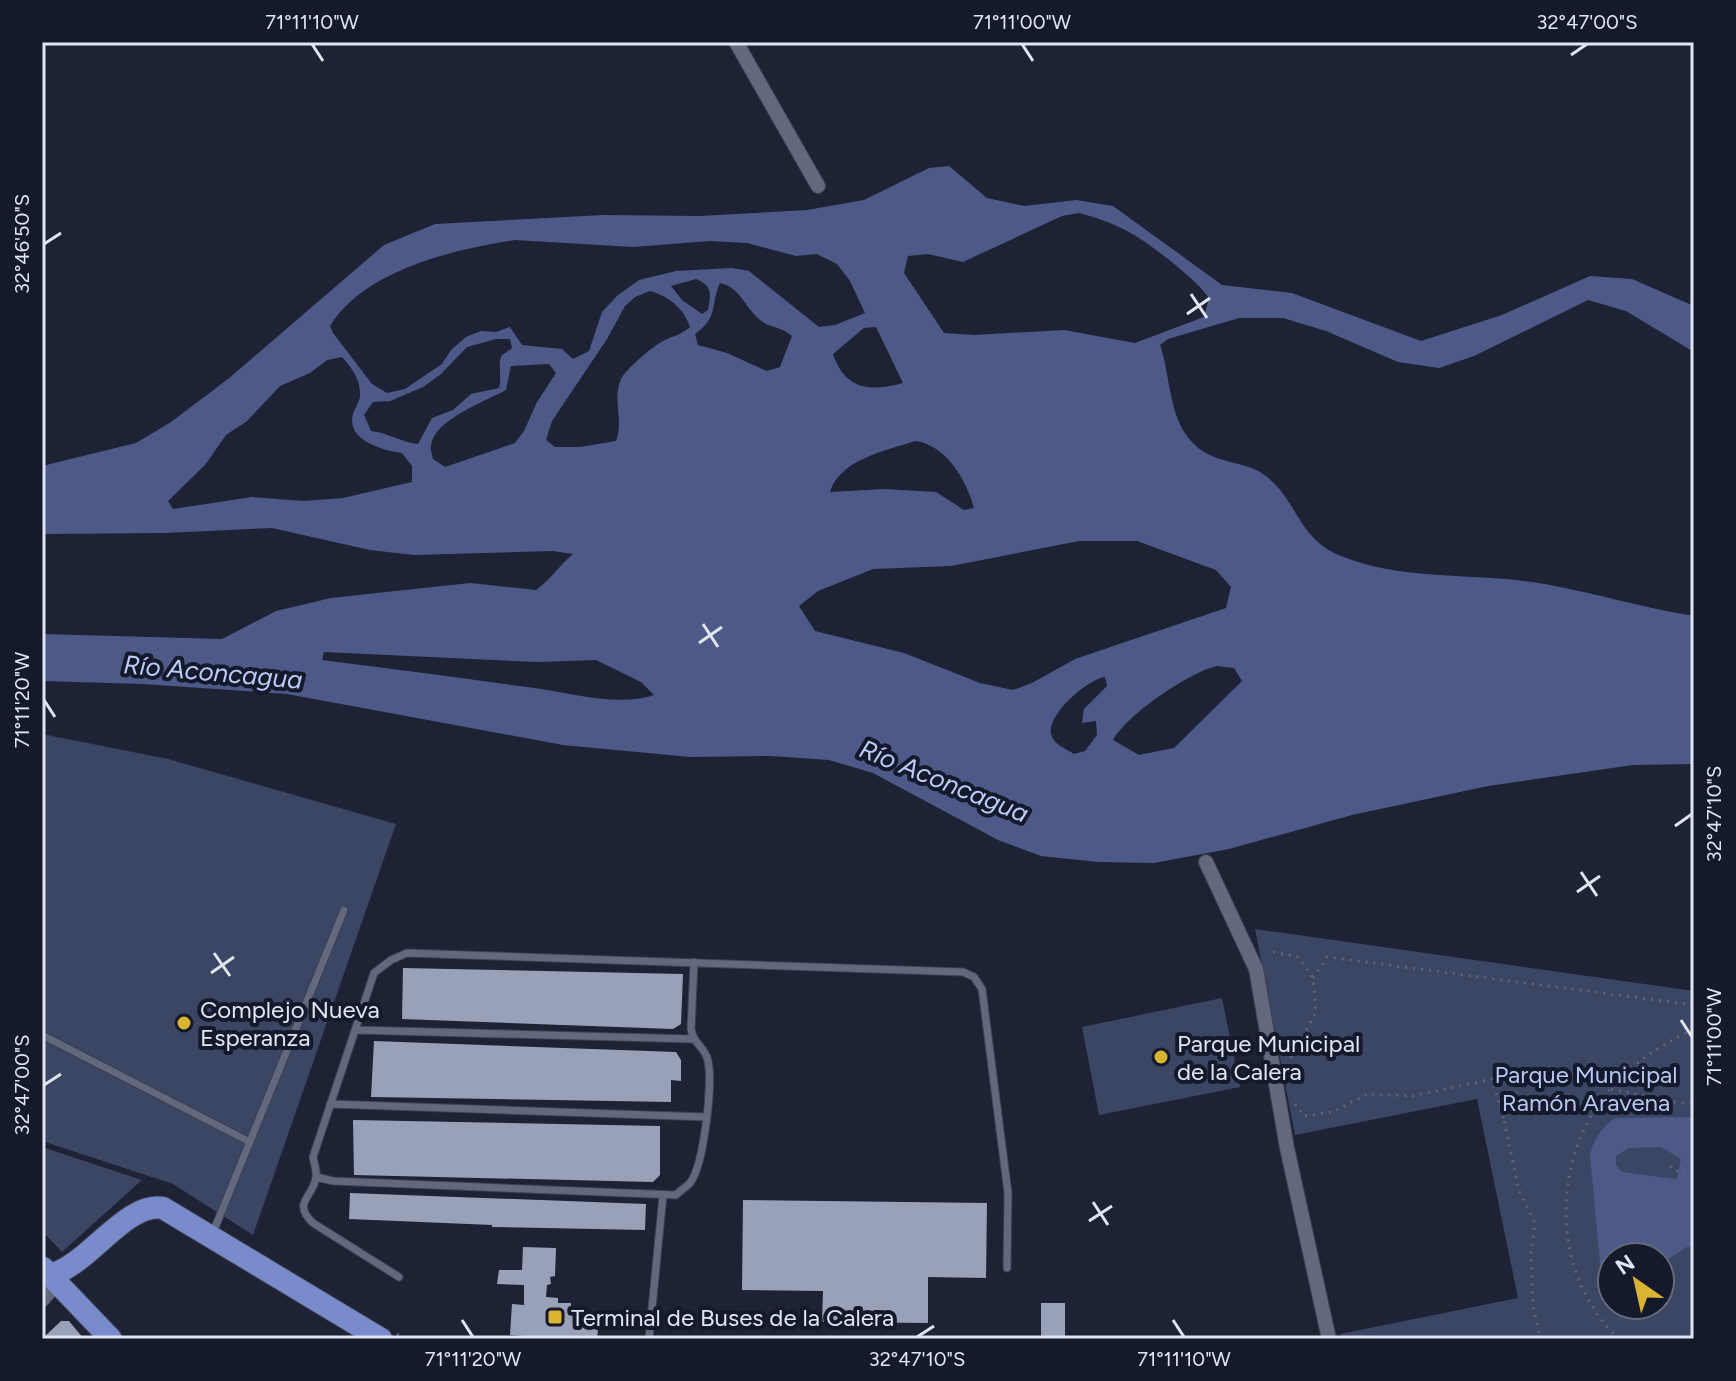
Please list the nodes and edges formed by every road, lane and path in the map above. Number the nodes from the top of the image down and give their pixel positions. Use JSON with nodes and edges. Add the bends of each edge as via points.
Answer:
{"nodes":[{"id":1,"x":736,"y":42,"type":"edge"},
{"id":2,"x":818,"y":186,"type":"dead end"},
{"id":3,"x":1206,"y":862,"type":"dead end"},
{"id":4,"x":344,"y":910,"type":"dead end"},
{"id":5,"x":1273,"y":952,"type":"dead end"},
{"id":6,"x":694,"y":962,"type":"junction"},
{"id":7,"x":1313,"y":978,"type":"junction"},
{"id":8,"x":1694,"y":1005,"type":"edge"},
{"id":9,"x":1694,"y":1029,"type":"edge"},
{"id":10,"x":356,"y":1030,"type":"junction"},
{"id":11,"x":42,"y":1035,"type":"edge"},
{"id":12,"x":692,"y":1039,"type":"junction"},
{"id":13,"x":1288,"y":1073,"type":"dead end"},
{"id":14,"x":1610,"y":1089,"type":"junction"},
{"id":15,"x":1517,"y":1092,"type":"dead end"},
{"id":16,"x":1288,"y":1095,"type":"dead end"},
{"id":17,"x":1694,"y":1103,"type":"edge"},
{"id":18,"x":330,"y":1104,"type":"junction"},
{"id":19,"x":707,"y":1117,"type":"junction"},
{"id":20,"x":1504,"y":1120,"type":"junction"},
{"id":21,"x":250,"y":1142,"type":"junction"},
{"id":22,"x":1672,"y":1168,"type":"dead end"},
{"id":23,"x":1694,"y":1176,"type":"edge"},
{"id":24,"x":316,"y":1177,"type":"junction"},
{"id":25,"x":663,"y":1195,"type":"junction"},
{"id":26,"x":211,"y":1237,"type":"junction"},
{"id":27,"x":74,"y":1265,"type":"junction"},
{"id":28,"x":1007,"y":1268,"type":"dead end"},
{"id":29,"x":50,"y":1275,"type":"edge"},
{"id":30,"x":399,"y":1277,"type":"dead end"},
{"id":31,"x":42,"y":1300,"type":"edge"},
{"id":32,"x":90,"y":1316,"type":"junction"},
{"id":33,"x":375,"y":1338,"type":"edge"},
{"id":34,"x":111,"y":1339,"type":"edge"},
{"id":35,"x":649,"y":1339,"type":"edge"},
{"id":36,"x":1329,"y":1339,"type":"edge"},
{"id":37,"x":1540,"y":1339,"type":"edge"},
{"id":38,"x":1619,"y":1339,"type":"edge"}],
"edges":[{"from":1,"to":2,"type":"street"},
{"from":3,"to":36,"type":"street","via":[[1256,969],[1287,1148]]},
{"from":4,"to":21,"type":"lane"},
{"from":5,"to":7,"type":"path","via":[[1298,957]]},
{"from":6,"to":10,"type":"lane","via":[[407,953],[374,973]]},
{"from":6,"to":12,"type":"lane"},
{"from":6,"to":28,"type":"lane","via":[[963,972],[974,977],[982,989],[1008,1193]]},
{"from":7,"to":8,"type":"path","via":[[1327,957]]},
{"from":7,"to":13,"type":"path","via":[[1316,1012],[1288,1061]]},
{"from":9,"to":14,"type":"path","via":[[1636,1064]]},
{"from":10,"to":12,"type":"lane"},
{"from":10,"to":18,"type":"lane"},
{"from":11,"to":21,"type":"lane"},
{"from":12,"to":19,"type":"lane","via":[[708,1060]]},
{"from":14,"to":17,"type":"path"},
{"from":14,"to":38,"type":"path","via":[[1588,1120],[1573,1155],[1566,1231],[1589,1303]]},
{"from":15,"to":20,"type":"path"},
{"from":16,"to":20,"type":"path","via":[[1304,1116],[1332,1112],[1368,1094],[1413,1096],[1492,1079]]},
{"from":18,"to":19,"type":"lane"},
{"from":18,"to":24,"type":"lane","via":[[313,1157]]},
{"from":19,"to":25,"type":"lane","via":[[691,1182],[676,1195]]},
{"from":20,"to":37,"type":"path","via":[[1519,1191],[1535,1223],[1533,1305]]},
{"from":21,"to":26,"type":"lane"},
{"from":22,"to":23,"type":"path"},
{"from":24,"to":25,"type":"lane"},
{"from":24,"to":30,"type":"lane","via":[[303,1204],[305,1215]]},
{"from":25,"to":35,"type":"lane"},
{"from":26,"to":27,"type":"main road","via":[[152,1206]]},
{"from":26,"to":33,"type":"main road"},
{"from":27,"to":29,"type":"main road"},
{"from":27,"to":32,"type":"main road","via":[[74,1282]]},
{"from":29,"to":31,"type":"street"},
{"from":29,"to":32,"type":"main road"},
{"from":32,"to":34,"type":"main road"}]}
